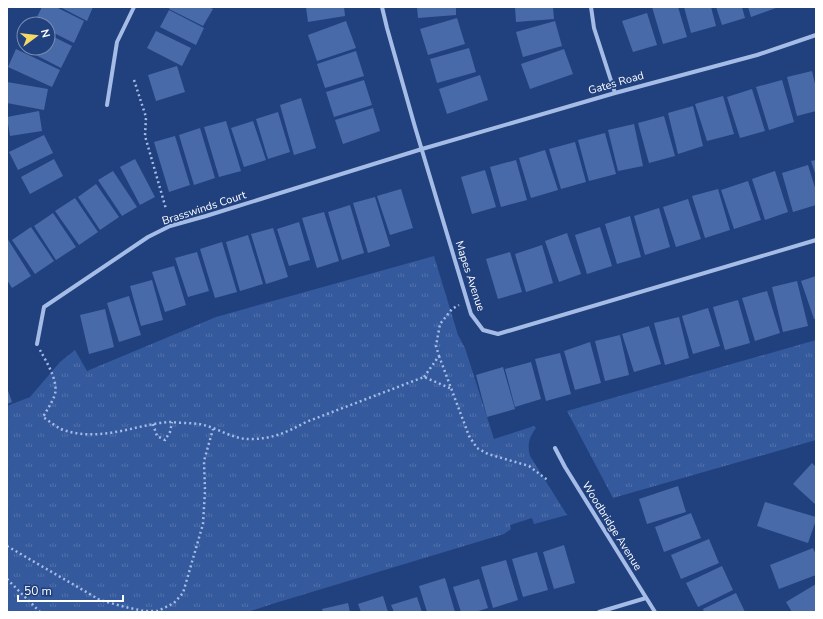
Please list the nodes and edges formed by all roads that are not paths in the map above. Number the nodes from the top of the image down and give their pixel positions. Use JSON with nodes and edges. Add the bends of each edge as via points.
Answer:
{"nodes":[{"id":1,"x":134,"y":7,"type":"edge"},
{"id":2,"x":382,"y":7,"type":"edge"},
{"id":3,"x":591,"y":7,"type":"edge"},
{"id":4,"x":816,"y":35,"type":"edge"},
{"id":5,"x":615,"y":93,"type":"junction"},
{"id":6,"x":107,"y":105,"type":"dead end"},
{"id":7,"x":422,"y":149,"type":"junction"},
{"id":8,"x":816,"y":240,"type":"edge"},
{"id":9,"x":37,"y":344,"type":"road end"},
{"id":10,"x":555,"y":448,"type":"dead end"},
{"id":11,"x":646,"y":598,"type":"junction"},
{"id":12,"x":599,"y":612,"type":"edge"},
{"id":13,"x":655,"y":612,"type":"edge"}],
"edges":[{"from":1,"to":6,"type":"street","via":[[117,42]]},
{"from":2,"to":7,"type":"street","name":"Mapes Avenue"},
{"from":3,"to":5,"type":"street","via":[[594,28]]},
{"from":4,"to":5,"type":"street","name":"Gates Road"},
{"from":5,"to":7,"type":"street","name":"Gates Road"},
{"from":7,"to":8,"type":"street","name":"Mapes Avenue","via":[[471,314],[483,330],[498,334]]},
{"from":7,"to":9,"type":"street","name":"Brasswinds Court","via":[[170,226],[148,237],[44,308]]},
{"from":10,"to":11,"type":"street","name":"Woodbridge Avenue"},
{"from":11,"to":12,"type":"street"},
{"from":11,"to":13,"type":"street","name":"Woodbridge Avenue"}]}
